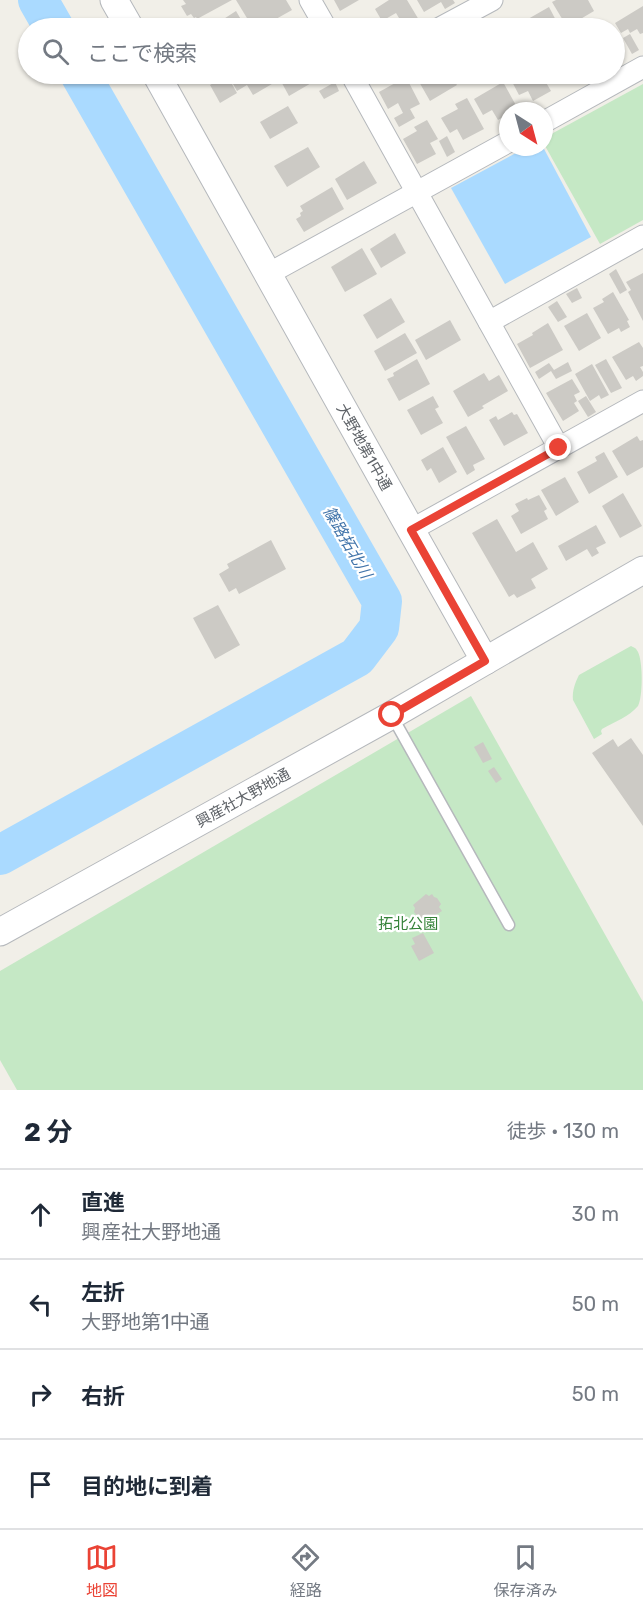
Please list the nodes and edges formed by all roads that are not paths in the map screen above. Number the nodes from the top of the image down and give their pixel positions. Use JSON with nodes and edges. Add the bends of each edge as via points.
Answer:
{"nodes":[{"id":1,"x":114,"y":0,"type":"edge"},
{"id":2,"x":310,"y":0,"type":"edge"},
{"id":3,"x":492,"y":0,"type":"edge"},
{"id":4,"x":124,"y":18,"type":"edge"},
{"id":5,"x":320,"y":18,"type":"edge"},
{"id":6,"x":459,"y":18,"type":"edge"},
{"id":7,"x":643,"y":67,"type":"edge"},
{"id":8,"x":625,"y":77,"type":"edge"},
{"id":9,"x":162,"y":84,"type":"edge"},
{"id":10,"x":359,"y":84,"type":"edge"},
{"id":11,"x":612,"y":84,"type":"edge"},
{"id":12,"x":553,"y":117,"type":"edge"},
{"id":13,"x":499,"y":147,"type":"edge"},
{"id":14,"x":417,"y":192,"type":"junction"},
{"id":15,"x":643,"y":236,"type":"edge"},
{"id":16,"x":268,"y":274,"type":"junction"},
{"id":17,"x":489,"y":322,"type":"junction"},
{"id":18,"x":643,"y":401,"type":"edge"},
{"id":19,"x":559,"y":448,"type":"junction"},
{"id":20,"x":411,"y":530,"type":"junction"},
{"id":21,"x":643,"y":570,"type":"edge"},
{"id":22,"x":485,"y":661,"type":"junction"},
{"id":23,"x":392,"y":715,"type":"junction"},
{"id":24,"x":509,"y":925,"type":"dead end"},
{"id":25,"x":0,"y":932,"type":"edge"}],
"edges":[{"from":1,"to":4,"type":"street"},
{"from":2,"to":5,"type":"street"},
{"from":3,"to":6,"type":"street"},
{"from":7,"to":8,"type":"street"},
{"from":9,"to":16,"type":"street","name":"大野地第1中通"},
{"from":10,"to":14,"type":"street"},
{"from":11,"to":12,"type":"street"},
{"from":13,"to":14,"type":"street"},
{"from":14,"to":16,"type":"street"},
{"from":14,"to":17,"type":"street"},
{"from":15,"to":17,"type":"street"},
{"from":16,"to":20,"type":"street","name":"大野地第1中通"},
{"from":17,"to":19,"type":"street"},
{"from":18,"to":19,"type":"street"},
{"from":19,"to":20,"type":"street"},
{"from":20,"to":22,"type":"street","name":"大野地第1中通"},
{"from":21,"to":22,"type":"street"},
{"from":22,"to":23,"type":"street","name":"興産社大野地通"},
{"from":23,"to":24,"type":"lane"},
{"from":23,"to":25,"type":"street","name":"興産社大野地通"}]}
